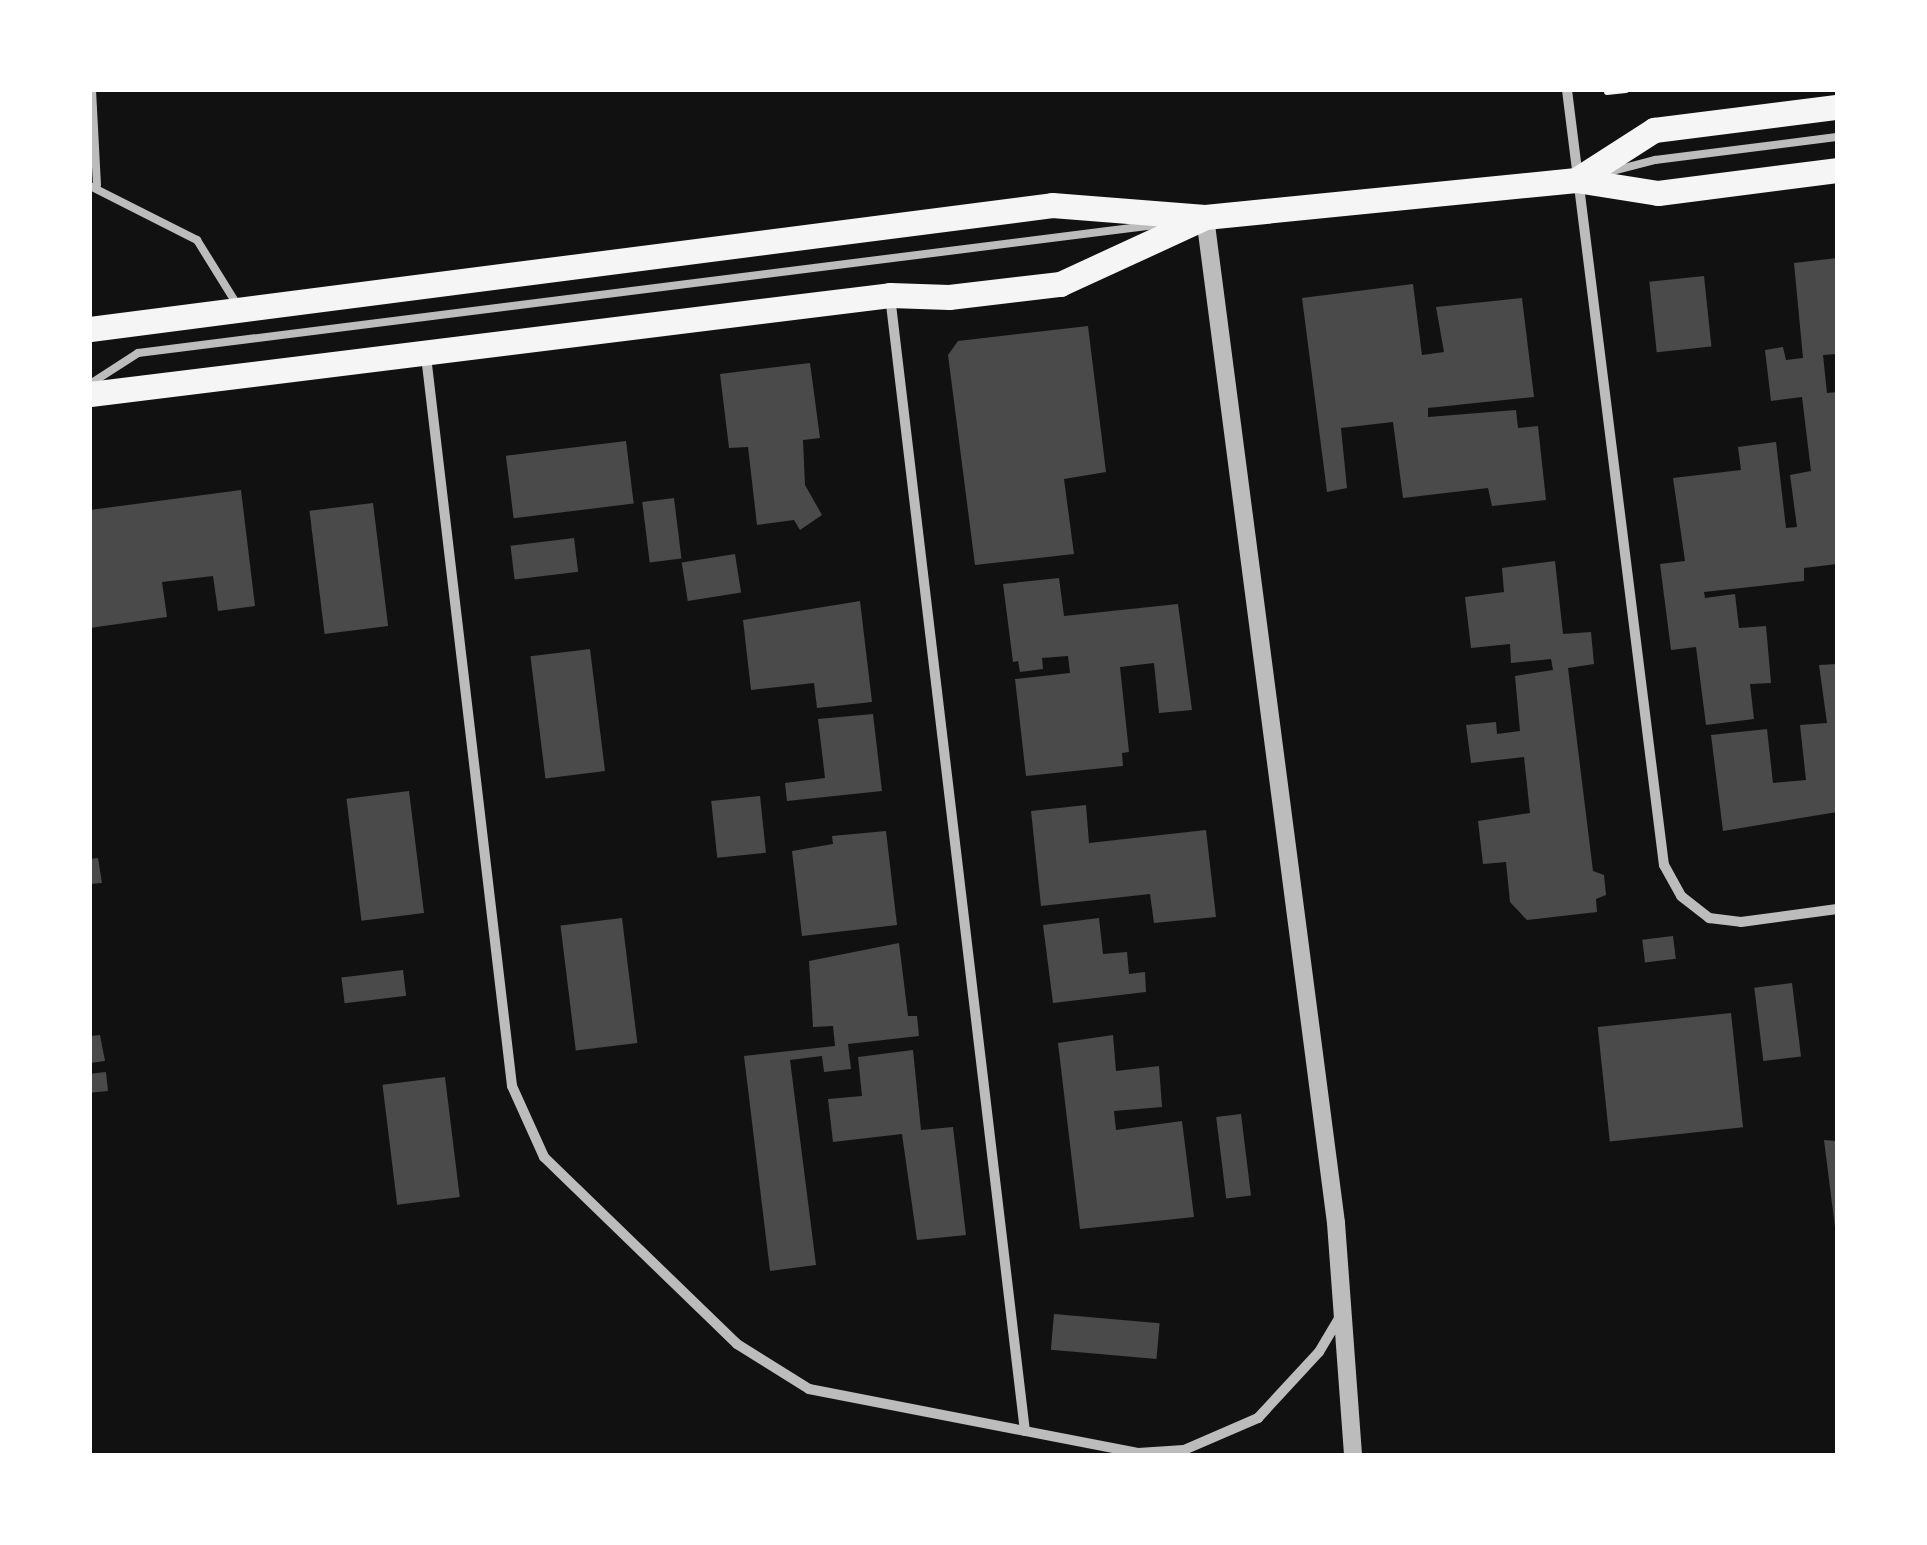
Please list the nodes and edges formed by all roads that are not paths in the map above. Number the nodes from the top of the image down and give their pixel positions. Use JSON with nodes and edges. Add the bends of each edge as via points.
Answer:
{"nodes":[{"id":1,"x":92,"y":90,"type":"edge"},
{"id":2,"x":1567,"y":90,"type":"edge"},
{"id":3,"x":1837,"y":107,"type":"edge"},
{"id":4,"x":1837,"y":137,"type":"edge"},
{"id":5,"x":1837,"y":170,"type":"edge"},
{"id":6,"x":1576,"y":180,"type":"junction"},
{"id":7,"x":94,"y":185,"type":"edge"},
{"id":8,"x":1205,"y":218,"type":"junction"},
{"id":9,"x":890,"y":295,"type":"junction"},
{"id":10,"x":240,"y":309,"type":"junction"},
{"id":11,"x":90,"y":329,"type":"edge"},
{"id":12,"x":425,"y":349,"type":"junction"},
{"id":13,"x":90,"y":384,"type":"edge"},
{"id":14,"x":90,"y":394,"type":"edge"},
{"id":15,"x":1837,"y":909,"type":"edge"},
{"id":16,"x":1342,"y":1314,"type":"junction"},
{"id":17,"x":1025,"y":1432,"type":"junction"},
{"id":18,"x":1353,"y":1455,"type":"edge"}],
"edges":[{"from":1,"to":7,"type":"lane"},
{"from":2,"to":6,"type":"street"},
{"from":3,"to":6,"type":"main road","via":[[1654,130]]},
{"from":4,"to":6,"type":"lane","via":[[1656,160]]},
{"from":5,"to":6,"type":"main road","via":[[1658,193]]},
{"from":6,"to":8,"type":"main road"},
{"from":6,"to":15,"type":"street","via":[[1664,865],[1680,896],[1709,918],[1741,922]]},
{"from":7,"to":10,"type":"lane","via":[[197,240]]},
{"from":8,"to":9,"type":"main road","via":[[1060,284],[949,297]]},
{"from":8,"to":10,"type":"main road","via":[[1052,206]]},
{"from":8,"to":13,"type":"lane","via":[[138,353]]},
{"from":8,"to":16,"type":"street","via":[[1312,1026]]},
{"from":9,"to":12,"type":"main road"},
{"from":9,"to":17,"type":"street"},
{"from":10,"to":11,"type":"main road"},
{"from":12,"to":14,"type":"main road"},
{"from":12,"to":17,"type":"street","via":[[512,1086],[544,1157],[773,1372],[809,1389]]},
{"from":16,"to":17,"type":"street","via":[[1284,1396],[1217,1441],[1138,1454]]},
{"from":16,"to":18,"type":"street"}]}
